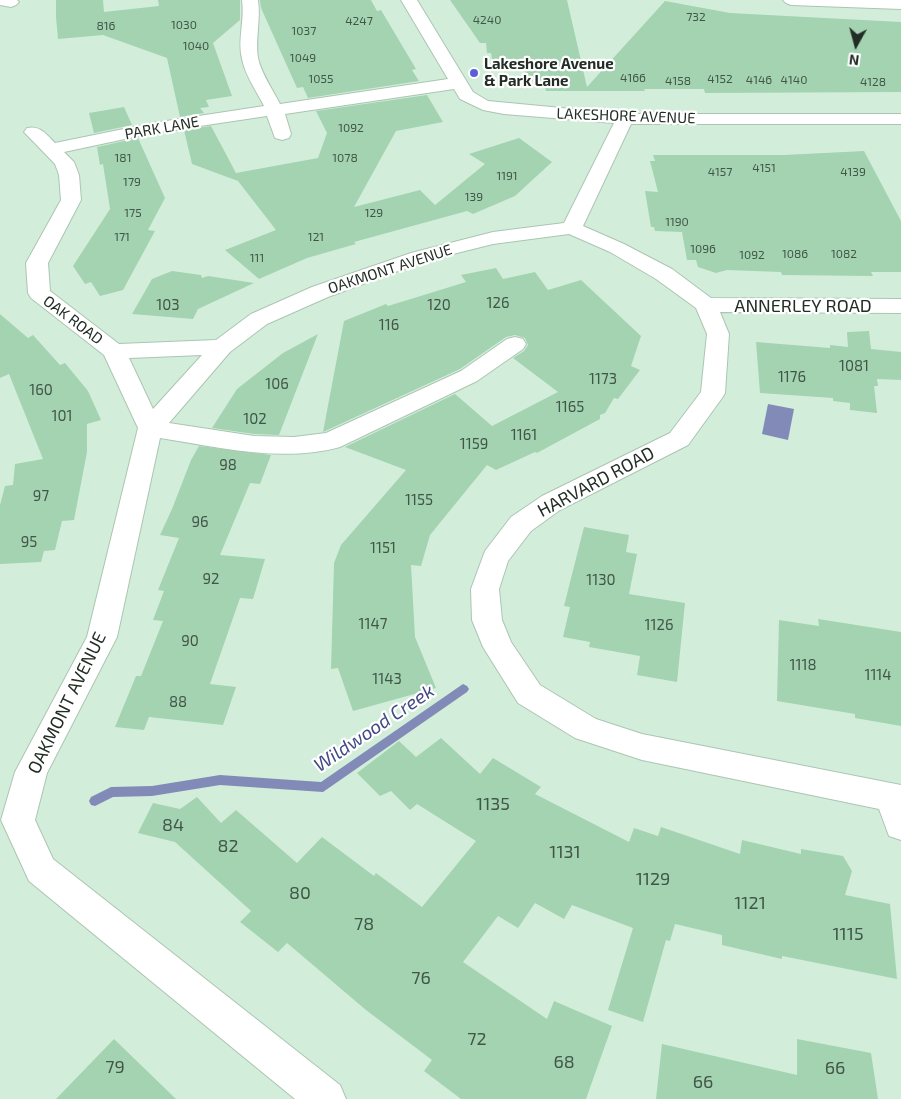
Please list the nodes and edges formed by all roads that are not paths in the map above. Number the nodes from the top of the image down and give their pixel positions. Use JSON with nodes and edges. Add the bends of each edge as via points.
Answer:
{"nodes":[{"id":1,"x":250,"y":0,"type":"edge"},
{"id":2,"x":408,"y":0,"type":"edge"},
{"id":3,"x":791,"y":0,"type":"edge"},
{"id":4,"x":901,"y":4,"type":"edge"},
{"id":5,"x":458,"y":83,"type":"junction"},
{"id":6,"x":274,"y":109,"type":"junction"},
{"id":7,"x":625,"y":119,"type":"junction"},
{"id":8,"x":901,"y":119,"type":"edge"},
{"id":9,"x":34,"y":132,"type":"dead end"},
{"id":10,"x":282,"y":134,"type":"dead end"},
{"id":11,"x":51,"y":149,"type":"junction"},
{"id":12,"x":572,"y":228,"type":"junction"},
{"id":13,"x":706,"y":305,"type":"junction"},
{"id":14,"x":901,"y":306,"type":"edge"},
{"id":15,"x":515,"y":344,"type":"dead end"},
{"id":16,"x":222,"y":347,"type":"junction"},
{"id":17,"x":114,"y":351,"type":"junction"},
{"id":18,"x":150,"y":428,"type":"junction"},
{"id":19,"x":898,"y":807,"type":"edge"},
{"id":20,"x":326,"y":1099,"type":"edge"}],
"edges":[{"from":1,"to":6,"type":"street","via":[[250,60]]},
{"from":2,"to":5,"type":"street","name":"LAKESHORE AVENUE"},
{"from":3,"to":4,"type":"street"},
{"from":5,"to":6,"type":"street","name":"PARK LANE"},
{"from":5,"to":7,"type":"street","name":"LAKESHORE AVENUE","via":[[466,95],[483,106]]},
{"from":6,"to":10,"type":"street"},
{"from":6,"to":11,"type":"street","name":"PARK LANE","via":[[153,128]]},
{"from":7,"to":8,"type":"street","name":"LAKESHORE AVENUE"},
{"from":7,"to":12,"type":"street"},
{"from":9,"to":11,"type":"street","name":"OAK ROAD"},
{"from":11,"to":17,"type":"street","name":"OAK ROAD","via":[[67,169],[71,200],[37,263],[38,294]]},
{"from":12,"to":13,"type":"street","via":[[664,274]]},
{"from":12,"to":16,"type":"street","name":"OAKMONT AVENUE","via":[[494,238],[418,257],[320,292],[259,319]]},
{"from":13,"to":14,"type":"street","name":"ANNERLEY ROAD"},
{"from":13,"to":19,"type":"street","name":"HARVARD ROAD","via":[[718,334],[713,393],[679,439],[551,503],[521,524],[495,558],[485,589],[488,620],[498,647],[529,694],[586,729],[642,747]]},
{"from":15,"to":18,"type":"street","via":[[469,376],[331,442],[294,446],[254,444]]},
{"from":16,"to":17,"type":"street"},
{"from":16,"to":18,"type":"street","name":"OAKMONT AVENUE"},
{"from":17,"to":18,"type":"street","name":"OAK ROAD"},
{"from":18,"to":20,"type":"street","name":"OAKMONT AVENUE","via":[[102,637],[31,772],[18,820],[41,870]]}]}
